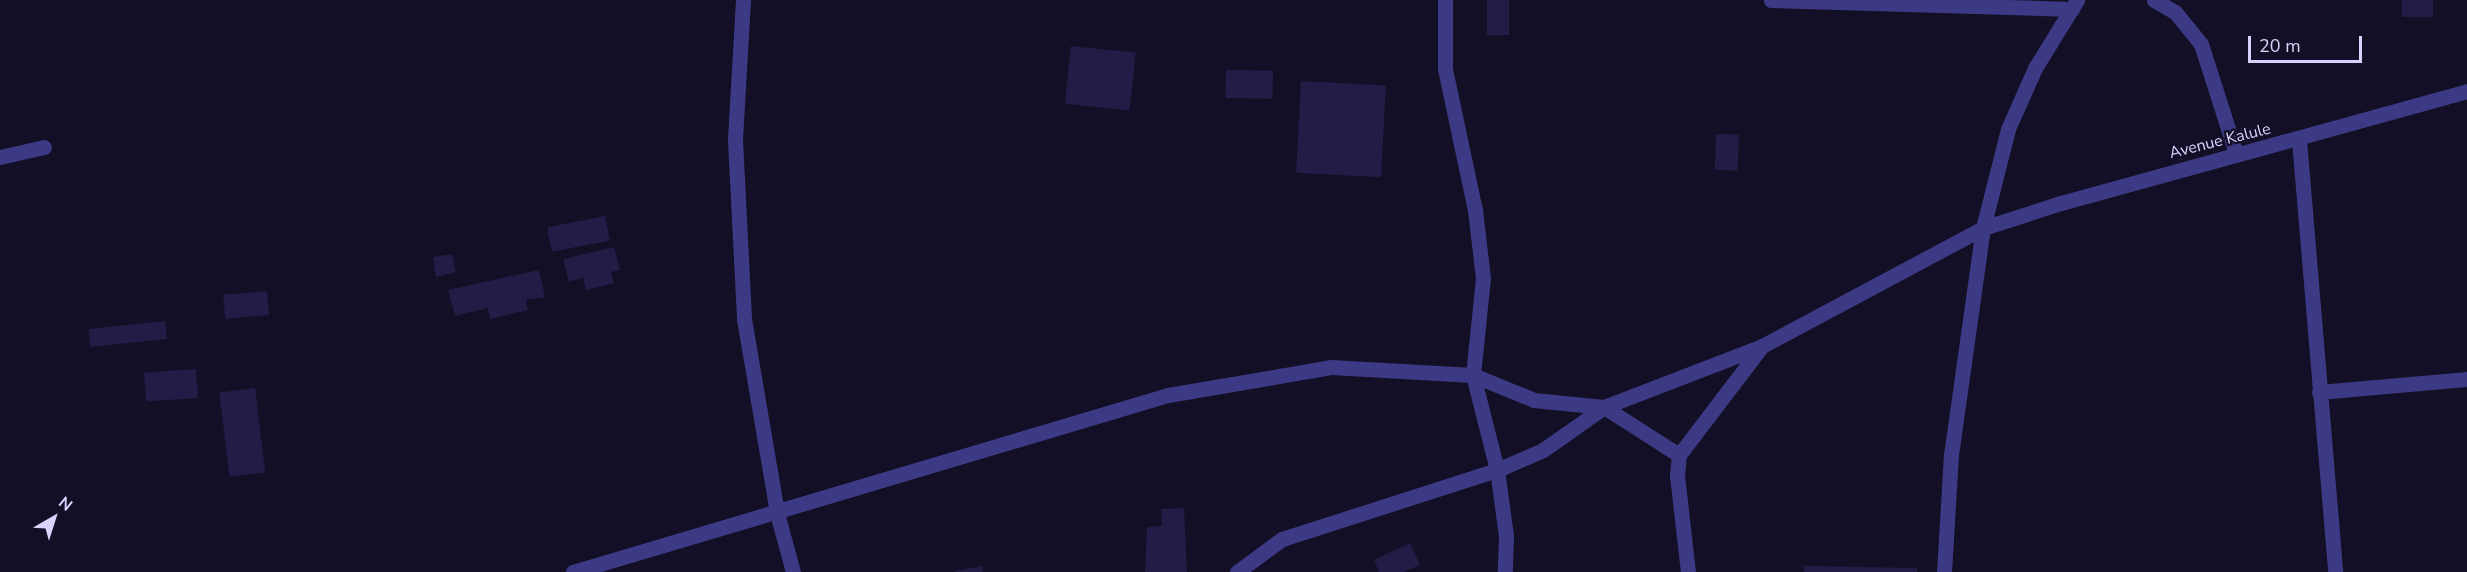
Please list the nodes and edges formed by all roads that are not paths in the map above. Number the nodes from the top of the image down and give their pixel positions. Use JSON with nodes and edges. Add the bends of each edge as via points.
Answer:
{"nodes":[{"id":1,"x":743,"y":0,"type":"edge"},
{"id":2,"x":1445,"y":0,"type":"edge"},
{"id":3,"x":1771,"y":0,"type":"edge"},
{"id":4,"x":2154,"y":0,"type":"edge"},
{"id":5,"x":2074,"y":4,"type":"edge"},
{"id":6,"x":2467,"y":91,"type":"edge"},
{"id":7,"x":2300,"y":140,"type":"junction"},
{"id":8,"x":44,"y":147,"type":"dead end"},
{"id":9,"x":2236,"y":154,"type":"junction"},
{"id":10,"x":0,"y":157,"type":"edge"},
{"id":11,"x":1983,"y":228,"type":"junction"},
{"id":12,"x":1762,"y":346,"type":"junction"},
{"id":13,"x":1473,"y":375,"type":"junction"},
{"id":14,"x":2467,"y":379,"type":"edge"},
{"id":15,"x":2319,"y":392,"type":"junction"},
{"id":16,"x":1604,"y":408,"type":"junction"},
{"id":17,"x":1679,"y":455,"type":"junction"},
{"id":18,"x":1497,"y":470,"type":"junction"},
{"id":19,"x":777,"y":513,"type":"junction"},
{"id":20,"x":573,"y":572,"type":"edge"},
{"id":21,"x":793,"y":572,"type":"edge"},
{"id":22,"x":1237,"y":572,"type":"edge"},
{"id":23,"x":1505,"y":572,"type":"edge"},
{"id":24,"x":1688,"y":572,"type":"edge"},
{"id":25,"x":1944,"y":572,"type":"edge"},
{"id":26,"x":2335,"y":572,"type":"edge"}],
"edges":[{"from":1,"to":19,"type":"street","via":[[735,140],[744,319]]},
{"from":2,"to":13,"type":"street","via":[[1445,69],[1475,210],[1483,278]]},
{"from":3,"to":5,"type":"street"},
{"from":4,"to":9,"type":"street","via":[[2175,12],[2200,44]]},
{"from":5,"to":11,"type":"street","via":[[2036,68],[2008,129]]},
{"from":6,"to":7,"type":"street","name":"Avenue Kalule"},
{"from":7,"to":9,"type":"street","name":"Avenue Kalule"},
{"from":7,"to":15,"type":"street"},
{"from":8,"to":10,"type":"street"},
{"from":9,"to":11,"type":"street","name":"Avenue Kalule"},
{"from":11,"to":12,"type":"street","name":"Avenue Kalule"},
{"from":11,"to":25,"type":"street","via":[[1951,455]]},
{"from":12,"to":16,"type":"street","name":"Avenue Kalule"},
{"from":12,"to":17,"type":"street"},
{"from":13,"to":16,"type":"street","via":[[1534,400]]},
{"from":13,"to":18,"type":"street"},
{"from":13,"to":19,"type":"street","via":[[1331,367],[1168,395]]},
{"from":14,"to":15,"type":"street"},
{"from":15,"to":26,"type":"street"},
{"from":16,"to":17,"type":"street"},
{"from":16,"to":18,"type":"street","via":[[1543,450]]},
{"from":17,"to":24,"type":"street","via":[[1677,476]]},
{"from":18,"to":22,"type":"street","via":[[1282,539]]},
{"from":18,"to":23,"type":"street","via":[[1506,536]]},
{"from":19,"to":20,"type":"street"},
{"from":19,"to":21,"type":"street"}]}
